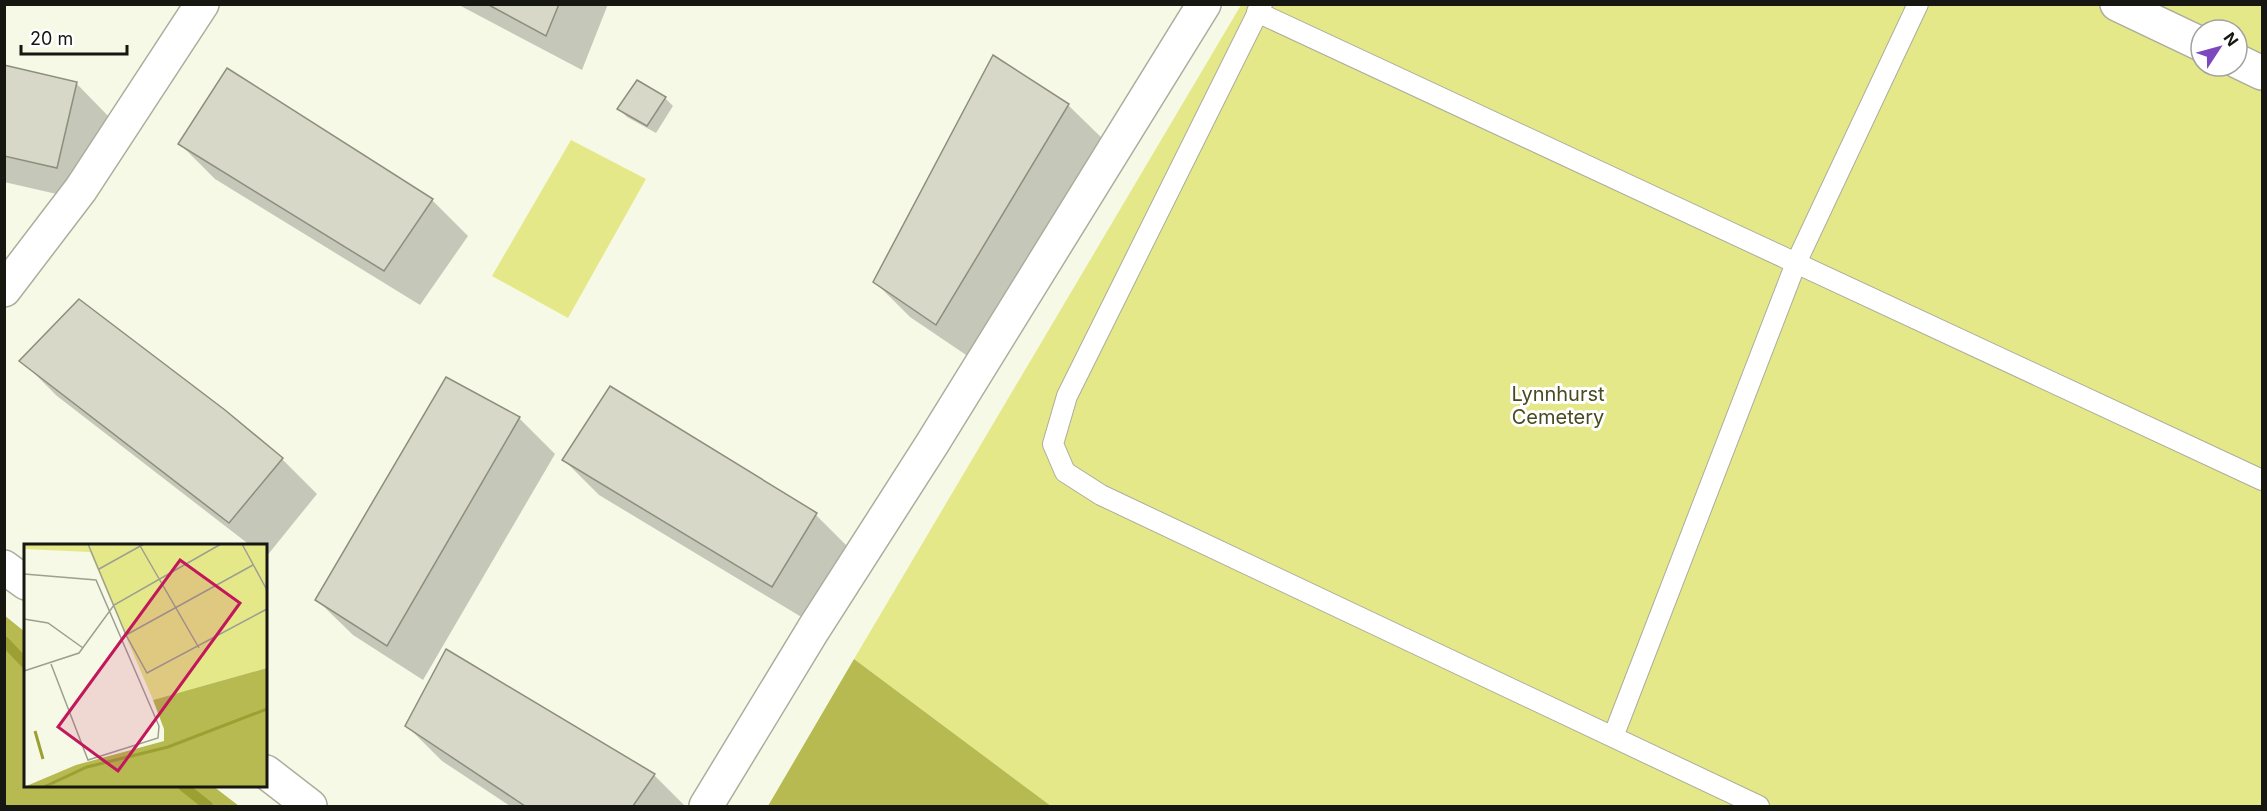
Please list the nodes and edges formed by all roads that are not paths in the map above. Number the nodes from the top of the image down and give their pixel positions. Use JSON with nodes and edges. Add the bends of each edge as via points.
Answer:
{"nodes":[{"id":1,"x":202,"y":4,"type":"edge"},
{"id":2,"x":1204,"y":4,"type":"edge"},
{"id":3,"x":1918,"y":4,"type":"edge"},
{"id":4,"x":2117,"y":4,"type":"edge"},
{"id":5,"x":1260,"y":8,"type":"edge"},
{"id":6,"x":2189,"y":38,"type":"edge"},
{"id":7,"x":1796,"y":263,"type":"junction"},
{"id":8,"x":4,"y":290,"type":"edge"},
{"id":9,"x":2262,"y":480,"type":"edge"},
{"id":10,"x":4,"y":567,"type":"edge"},
{"id":11,"x":24,"y":582,"type":"edge"},
{"id":12,"x":1613,"y":737,"type":"junction"},
{"id":13,"x":267,"y":773,"type":"edge"},
{"id":14,"x":310,"y":807,"type":"edge"},
{"id":15,"x":706,"y":807,"type":"edge"},
{"id":16,"x":1759,"y":807,"type":"edge"}],
"edges":[{"from":1,"to":8,"type":"street","via":[[81,189]]},
{"from":2,"to":15,"type":"street"},
{"from":3,"to":7,"type":"lane"},
{"from":4,"to":6,"type":"street"},
{"from":5,"to":7,"type":"lane"},
{"from":5,"to":12,"type":"lane","via":[[1066,396],[1053,444],[1065,472],[1101,495]]},
{"from":7,"to":9,"type":"lane"},
{"from":7,"to":12,"type":"lane"},
{"from":10,"to":11,"type":"street"},
{"from":12,"to":16,"type":"lane"},
{"from":13,"to":14,"type":"street"}]}
